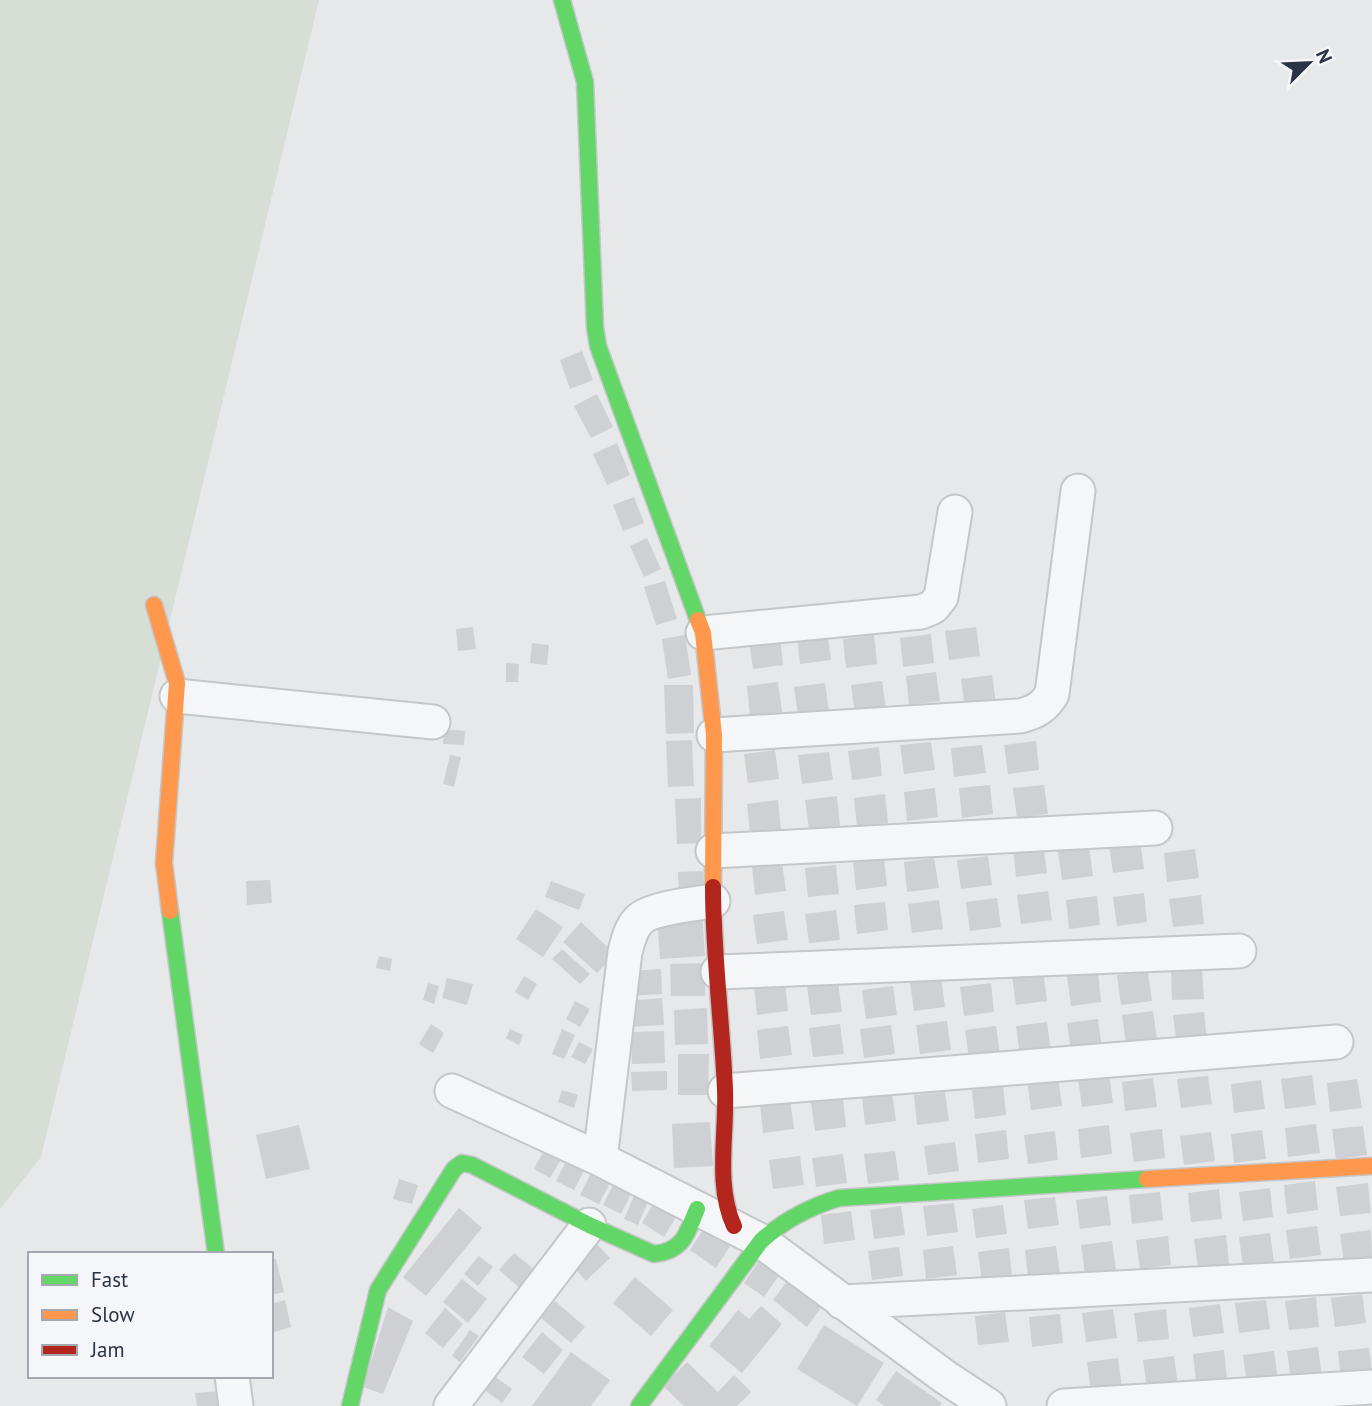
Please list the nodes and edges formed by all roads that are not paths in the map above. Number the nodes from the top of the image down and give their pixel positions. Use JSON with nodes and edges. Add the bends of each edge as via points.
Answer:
{"nodes":[{"id":1,"x":562,"y":0,"type":"edge"},
{"id":2,"x":1078,"y":492,"type":"dead end"},
{"id":3,"x":955,"y":512,"type":"dead end"},
{"id":4,"x":154,"y":605,"type":"dead end"},
{"id":5,"x":703,"y":633,"type":"junction"},
{"id":6,"x":177,"y":696,"type":"junction"},
{"id":7,"x":433,"y":722,"type":"dead end"},
{"id":8,"x":714,"y":735,"type":"junction"},
{"id":9,"x":1155,"y":828,"type":"dead end"},
{"id":10,"x":713,"y":851,"type":"junction"},
{"id":11,"x":713,"y":901,"type":"junction"},
{"id":12,"x":1239,"y":951,"type":"dead end"},
{"id":13,"x":718,"y":972,"type":"junction"},
{"id":14,"x":1336,"y":1042,"type":"dead end"},
{"id":15,"x":452,"y":1091,"type":"dead end"},
{"id":16,"x":725,"y":1091,"type":"junction"},
{"id":17,"x":600,"y":1159,"type":"junction"},
{"id":18,"x":1372,"y":1166,"type":"edge"},
{"id":19,"x":697,"y":1209,"type":"junction"},
{"id":20,"x":589,"y":1225,"type":"junction"},
{"id":21,"x":747,"y":1234,"type":"junction"},
{"id":22,"x":216,"y":1252,"type":"edge"},
{"id":23,"x":1372,"y":1275,"type":"edge"},
{"id":24,"x":842,"y":1302,"type":"junction"},
{"id":25,"x":232,"y":1378,"type":"edge"},
{"id":26,"x":1372,"y":1387,"type":"edge"},
{"id":27,"x":981,"y":1404,"type":"edge"},
{"id":28,"x":1101,"y":1405,"type":"edge"},
{"id":29,"x":236,"y":1406,"type":"edge"},
{"id":30,"x":350,"y":1406,"type":"edge"},
{"id":31,"x":451,"y":1406,"type":"edge"},
{"id":32,"x":639,"y":1406,"type":"edge"},
{"id":33,"x":1063,"y":1406,"type":"edge"}],
"edges":[{"from":1,"to":5,"type":"street","via":[[585,82],[598,346]]},
{"from":2,"to":8,"type":"street","via":[[1052,694],[1034,713]]},
{"from":3,"to":5,"type":"street","via":[[941,597],[933,607],[921,612]]},
{"from":4,"to":6,"type":"street"},
{"from":5,"to":8,"type":"street"},
{"from":6,"to":7,"type":"street"},
{"from":6,"to":22,"type":"street","via":[[164,863]]},
{"from":8,"to":10,"type":"street"},
{"from":9,"to":10,"type":"street"},
{"from":10,"to":11,"type":"street"},
{"from":11,"to":13,"type":"street"},
{"from":11,"to":17,"type":"street","via":[[650,913],[639,920],[629,937]]},
{"from":12,"to":13,"type":"street"},
{"from":13,"to":16,"type":"street"},
{"from":14,"to":16,"type":"street"},
{"from":15,"to":17,"type":"street"},
{"from":16,"to":21,"type":"street","via":[[724,1194],[727,1211]]},
{"from":17,"to":19,"type":"street"},
{"from":18,"to":21,"type":"street","via":[[839,1198],[802,1210],[776,1227]]},
{"from":19,"to":20,"type":"street","via":[[681,1245],[666,1254],[654,1254]]},
{"from":19,"to":21,"type":"street"},
{"from":20,"to":30,"type":"street","via":[[472,1165],[462,1163],[454,1169],[378,1290]]},
{"from":20,"to":31,"type":"street"},
{"from":21,"to":24,"type":"street"},
{"from":21,"to":32,"type":"street"},
{"from":23,"to":24,"type":"street"},
{"from":24,"to":27,"type":"street"},
{"from":25,"to":29,"type":"street"},
{"from":26,"to":28,"type":"street"},
{"from":28,"to":33,"type":"street"}]}
